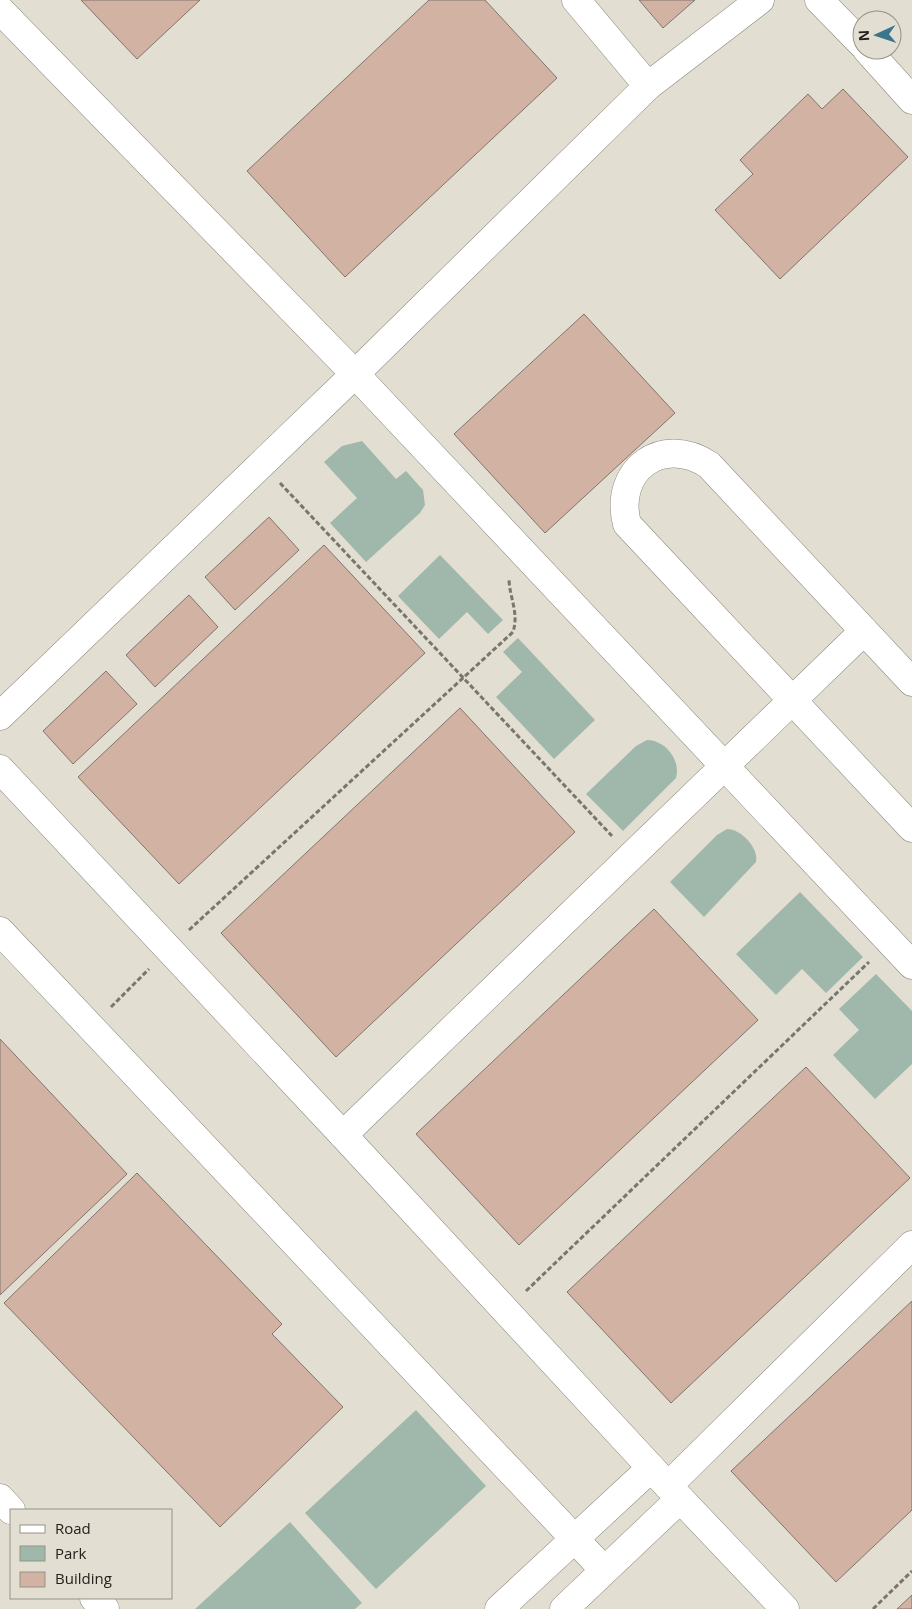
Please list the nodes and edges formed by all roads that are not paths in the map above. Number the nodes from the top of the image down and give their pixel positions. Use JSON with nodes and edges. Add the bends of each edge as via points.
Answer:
{"nodes":[{"id":1,"x":576,"y":0,"type":"edge"},
{"id":2,"x":760,"y":0,"type":"edge"},
{"id":3,"x":820,"y":0,"type":"edge"},
{"id":4,"x":0,"y":10,"type":"edge"},
{"id":5,"x":852,"y":34,"type":"edge"},
{"id":6,"x":876,"y":60,"type":"edge"},
{"id":7,"x":648,"y":86,"type":"junction"},
{"id":8,"x":912,"y":100,"type":"edge"},
{"id":9,"x":355,"y":374,"type":"junction"},
{"id":10,"x":864,"y":631,"type":"junction"},
{"id":11,"x":912,"y":682,"type":"edge"},
{"id":12,"x":793,"y":700,"type":"junction"},
{"id":13,"x":0,"y":716,"type":"edge"},
{"id":14,"x":724,"y":766,"type":"junction"},
{"id":15,"x":0,"y":769,"type":"edge"},
{"id":16,"x":912,"y":828,"type":"edge"},
{"id":17,"x":0,"y":931,"type":"edge"},
{"id":18,"x":912,"y":965,"type":"edge"},
{"id":19,"x":343,"y":1135,"type":"junction"},
{"id":20,"x":912,"y":1245,"type":"edge"},
{"id":21,"x":666,"y":1484,"type":"junction"},
{"id":22,"x":0,"y":1498,"type":"edge"},
{"id":23,"x":10,"y":1509,"type":"edge"},
{"id":24,"x":575,"y":1539,"type":"junction"},
{"id":25,"x":604,"y":1570,"type":"junction"},
{"id":26,"x":95,"y":1599,"type":"edge"},
{"id":27,"x":104,"y":1609,"type":"edge"},
{"id":28,"x":499,"y":1609,"type":"edge"},
{"id":29,"x":564,"y":1609,"type":"edge"},
{"id":30,"x":785,"y":1609,"type":"edge"}],
"edges":[{"from":1,"to":7,"type":"lane"},
{"from":2,"to":7,"type":"lane"},
{"from":3,"to":5,"type":"lane"},
{"from":4,"to":9,"type":"lane"},
{"from":6,"to":8,"type":"lane"},
{"from":7,"to":9,"type":"lane"},
{"from":9,"to":13,"type":"lane"},
{"from":9,"to":14,"type":"lane"},
{"from":10,"to":11,"type":"lane"},
{"from":10,"to":12,"type":"lane"},
{"from":10,"to":12,"type":"lane","via":[[709,465],[686,454],[672,453],[658,455],[639,468],[632,476],[624,499],[627,524]]},
{"from":12,"to":14,"type":"lane"},
{"from":12,"to":16,"type":"lane"},
{"from":14,"to":18,"type":"lane"},
{"from":14,"to":19,"type":"lane"},
{"from":15,"to":19,"type":"lane"},
{"from":17,"to":24,"type":"lane"},
{"from":19,"to":21,"type":"lane"},
{"from":20,"to":21,"type":"lane"},
{"from":21,"to":24,"type":"lane"},
{"from":21,"to":25,"type":"lane"},
{"from":21,"to":30,"type":"lane"},
{"from":22,"to":23,"type":"lane"},
{"from":24,"to":25,"type":"lane"},
{"from":24,"to":28,"type":"lane"},
{"from":25,"to":29,"type":"lane"},
{"from":26,"to":27,"type":"lane"}]}
